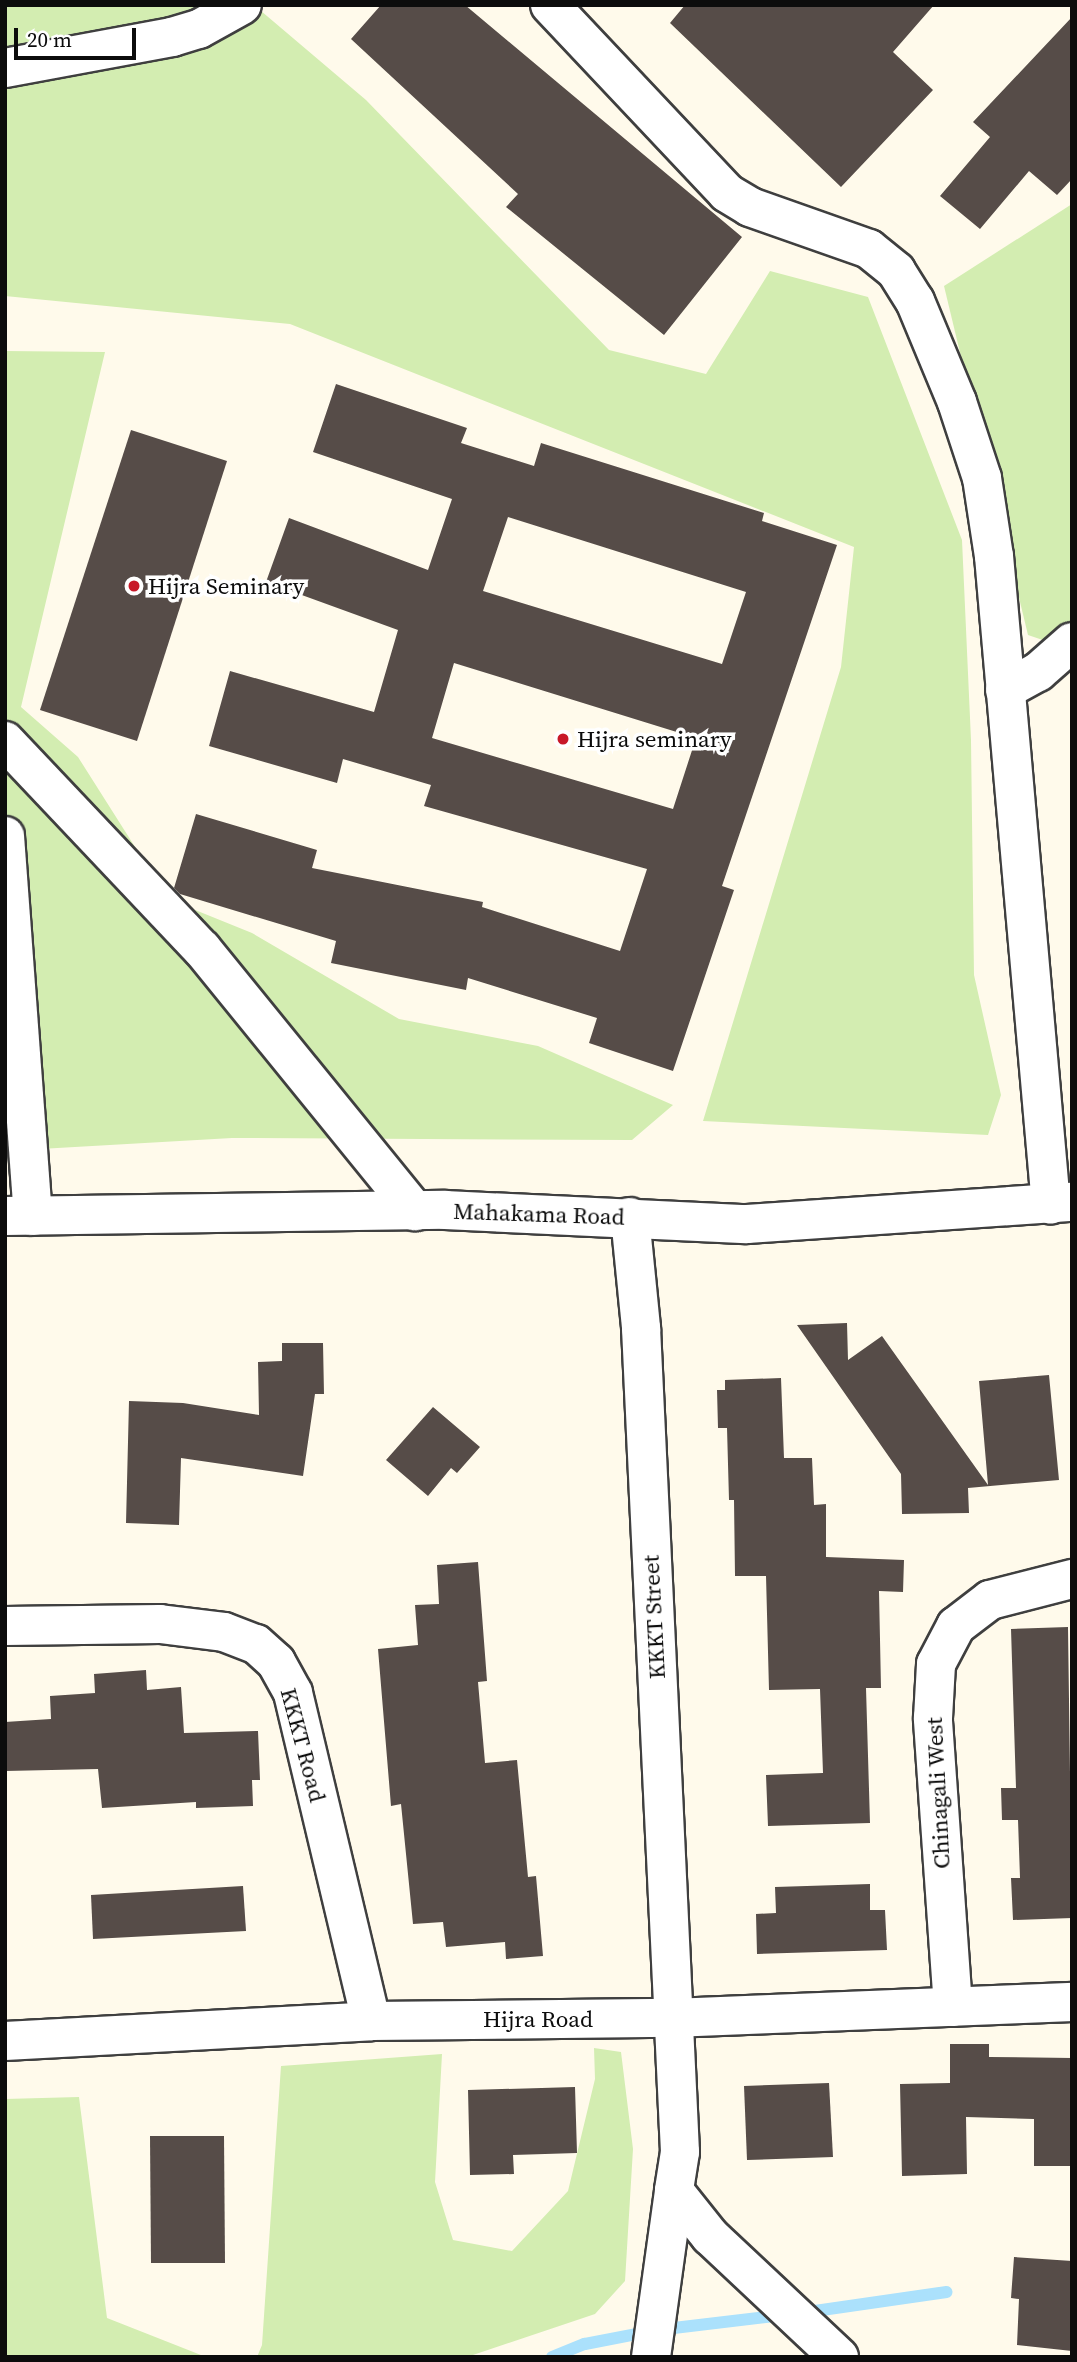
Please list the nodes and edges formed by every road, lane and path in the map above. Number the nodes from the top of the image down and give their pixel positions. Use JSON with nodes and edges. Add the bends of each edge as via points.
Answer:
{"nodes":[{"id":1,"x":242,"y":5,"type":"edge"},
{"id":2,"x":550,"y":5,"type":"edge"},
{"id":3,"x":5,"y":68,"type":"edge"},
{"id":4,"x":1072,"y":642,"type":"edge"},
{"id":5,"x":1005,"y":690,"type":"junction"},
{"id":6,"x":5,"y":741,"type":"edge"},
{"id":7,"x":5,"y":836,"type":"edge"},
{"id":8,"x":1062,"y":1203,"type":"edge"},
{"id":9,"x":415,"y":1211,"type":"junction"},
{"id":10,"x":19,"y":1216,"type":"edge"},
{"id":11,"x":630,"y":1217,"type":"junction"},
{"id":12,"x":1072,"y":1579,"type":"edge"},
{"id":13,"x":5,"y":1626,"type":"edge"},
{"id":14,"x":1072,"y":2001,"type":"edge"},
{"id":15,"x":953,"y":2007,"type":"junction"},
{"id":16,"x":672,"y":2018,"type":"junction"},
{"id":17,"x":371,"y":2021,"type":"junction"},
{"id":18,"x":5,"y":2041,"type":"edge"},
{"id":19,"x":674,"y":2191,"type":"junction"},
{"id":20,"x":649,"y":2353,"type":"edge"},
{"id":21,"x":839,"y":2357,"type":"edge"}],
"edges":[{"from":1,"to":3,"type":"street","via":[[199,29],[172,37]]},
{"from":2,"to":5,"type":"street","via":[[727,192],[750,207],[869,249],[896,271],[926,326],[982,478]]},
{"from":4,"to":5,"type":"street","via":[[1038,672]]},
{"from":5,"to":8,"type":"street"},
{"from":6,"to":9,"type":"street","via":[[202,949]]},
{"from":7,"to":10,"type":"street"},
{"from":8,"to":11,"type":"street","name":"Mahakama Road","via":[[747,1224]]},
{"from":9,"to":10,"type":"street","name":"Mahakama Road"},
{"from":9,"to":11,"type":"street","name":"Mahakama Road"},
{"from":11,"to":16,"type":"street","name":"KKKT Street","via":[[641,1328]]},
{"from":12,"to":15,"type":"street","name":"Chinagali West","via":[[989,1600],[956,1626],[936,1664],[933,1718]]},
{"from":13,"to":17,"type":"street","name":"KKKT Road","via":[[160,1624],[224,1632],[256,1644],[276,1662],[293,1693]]},
{"from":14,"to":15,"type":"street","name":"Hijra Road"},
{"from":15,"to":16,"type":"street","name":"Hijra Road"},
{"from":16,"to":17,"type":"street","name":"Hijra Road"},
{"from":16,"to":19,"type":"street","name":"KKKT Street","via":[[680,2152]]},
{"from":17,"to":18,"type":"street","name":"Hijra Road"},
{"from":19,"to":20,"type":"street","name":"KKKT Street"},
{"from":19,"to":21,"type":"street","via":[[710,2236]]}]}
